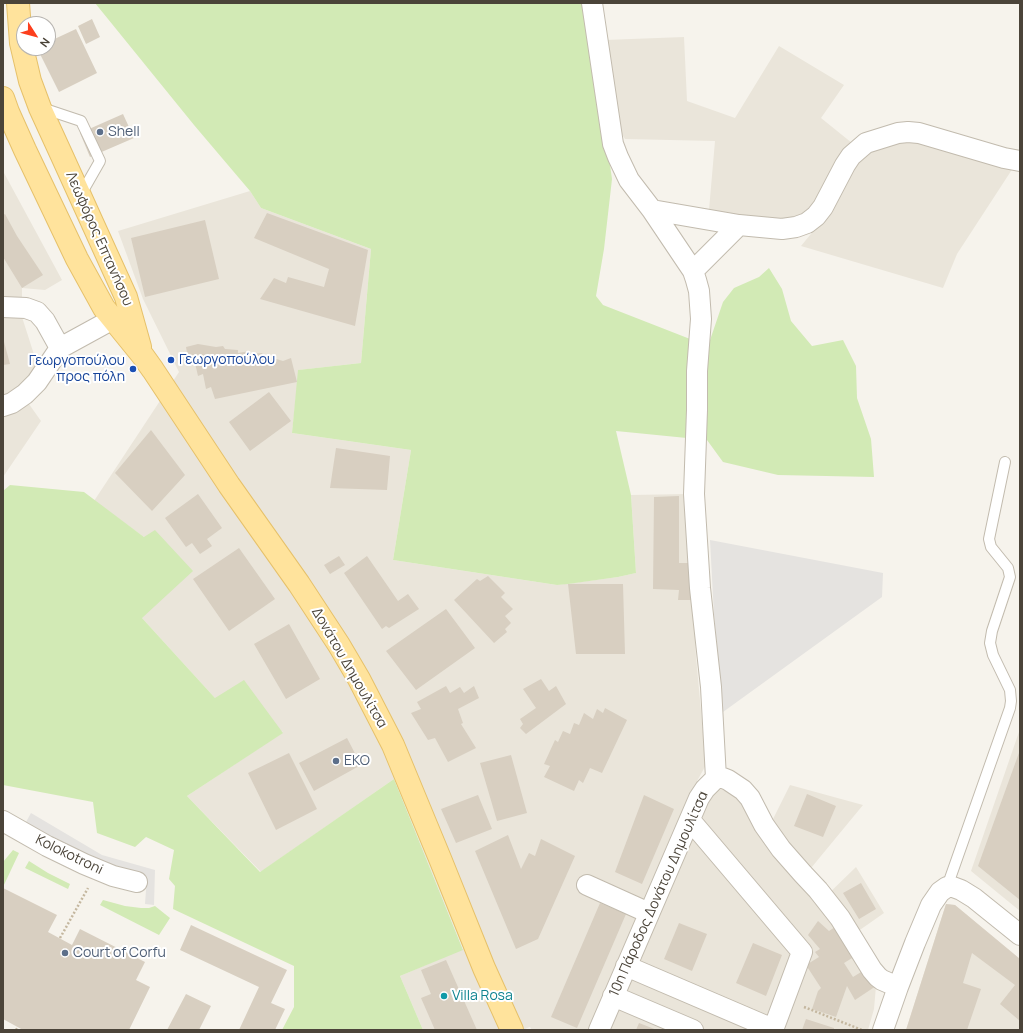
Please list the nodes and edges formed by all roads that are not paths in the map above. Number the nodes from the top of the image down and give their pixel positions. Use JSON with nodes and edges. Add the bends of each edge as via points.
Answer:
{"nodes":[{"id":1,"x":18,"y":3,"type":"edge"},
{"id":2,"x":592,"y":3,"type":"edge"},
{"id":3,"x":3,"y":98,"type":"edge"},
{"id":4,"x":40,"y":108,"type":"junction"},
{"id":5,"x":1020,"y":161,"type":"edge"},
{"id":6,"x":80,"y":196,"type":"junction"},
{"id":7,"x":652,"y":210,"type":"junction"},
{"id":8,"x":739,"y":225,"type":"junction"},
{"id":9,"x":692,"y":271,"type":"junction"},
{"id":10,"x":3,"y":307,"type":"edge"},
{"id":11,"x":113,"y":319,"type":"junction"},
{"id":12,"x":60,"y":348,"type":"junction"},
{"id":13,"x":143,"y":356,"type":"junction"},
{"id":14,"x":3,"y":406,"type":"edge"},
{"id":15,"x":1005,"y":462,"type":"dead end"},
{"id":16,"x":716,"y":778,"type":"junction"},
{"id":17,"x":690,"y":820,"type":"junction"},
{"id":18,"x":3,"y":821,"type":"edge"},
{"id":19,"x":137,"y":882,"type":"dead end"},
{"id":20,"x":587,"y":885,"type":"dead end"},
{"id":21,"x":947,"y":887,"type":"junction"},
{"id":22,"x":650,"y":913,"type":"junction"},
{"id":23,"x":1020,"y":934,"type":"edge"},
{"id":24,"x":626,"y":966,"type":"junction"},
{"id":25,"x":898,"y":986,"type":"junction"},
{"id":26,"x":613,"y":996,"type":"junction"},
{"id":27,"x":773,"y":1029,"type":"edge"},
{"id":28,"x":512,"y":1030,"type":"edge"},
{"id":29,"x":598,"y":1030,"type":"edge"},
{"id":30,"x":693,"y":1030,"type":"edge"},
{"id":31,"x":883,"y":1030,"type":"edge"}],
"edges":[{"from":1,"to":4,"type":"main road","name":"Λεωφόρος Επτανήσου","via":[[21,43],[30,81]]},
{"from":2,"to":7,"type":"street","via":[[613,144],[629,180]]},
{"from":3,"to":11,"type":"main road","name":"Λεωφόρος Επτανήσου","via":[[77,259],[104,308]]},
{"from":4,"to":6,"type":"main road","name":"Λεωφόρος Επτανήσου"},
{"from":4,"to":6,"type":"lane","via":[[80,121],[100,161]]},
{"from":5,"to":8,"type":"street","via":[[919,133],[898,133],[866,143],[851,156],[823,207],[807,223],[782,229]]},
{"from":6,"to":13,"type":"main road","name":"Λεωφόρος Επτανήσου","via":[[126,297]]},
{"from":7,"to":8,"type":"street"},
{"from":7,"to":9,"type":"street"},
{"from":8,"to":9,"type":"street"},
{"from":9,"to":16,"type":"street","via":[[699,291],[701,319],[694,494]]},
{"from":10,"to":12,"type":"street","via":[[26,308],[37,312]]},
{"from":11,"to":12,"type":"street"},
{"from":11,"to":13,"type":"main road","name":"Λεωφόρος Επτανήσου"},
{"from":12,"to":14,"type":"street","via":[[38,382],[12,403]]},
{"from":13,"to":28,"type":"main road","name":"Δονάτου Δημουλίτσα","via":[[299,584],[360,679],[395,751]]},
{"from":15,"to":21,"type":"lane","via":[[989,539],[991,547],[1008,568],[1010,577],[990,643],[1010,690],[1011,702]]},
{"from":16,"to":17,"type":"street","name":"10η Πάροδος Δονάτου Δημουλίτσα","via":[[699,798]]},
{"from":16,"to":25,"type":"street","name":"10η Πάροδος Δονάτου Δημουλίτσα","via":[[728,780],[750,798],[764,825],[840,918],[872,970],[882,980]]},
{"from":17,"to":22,"type":"street","name":"10η Πάροδος Δονάτου Δημουλίτσα"},
{"from":17,"to":27,"type":"street","via":[[802,952]]},
{"from":18,"to":19,"type":"street","name":"Kolokotroni","via":[[84,864],[113,876]]},
{"from":20,"to":22,"type":"street"},
{"from":21,"to":23,"type":"street","via":[[961,890],[974,898]]},
{"from":21,"to":25,"type":"street","via":[[931,905]]},
{"from":22,"to":24,"type":"street","name":"10η Πάροδος Δονάτου Δημουλίτσα"},
{"from":24,"to":26,"type":"street","name":"10η Πάροδος Δονάτου Δημουλίτσα"},
{"from":24,"to":27,"type":"street"},
{"from":25,"to":31,"type":"street"},
{"from":26,"to":29,"type":"street","name":"10η Πάροδος Δονάτου Δημουλίτσα"},
{"from":26,"to":30,"type":"street"}]}
